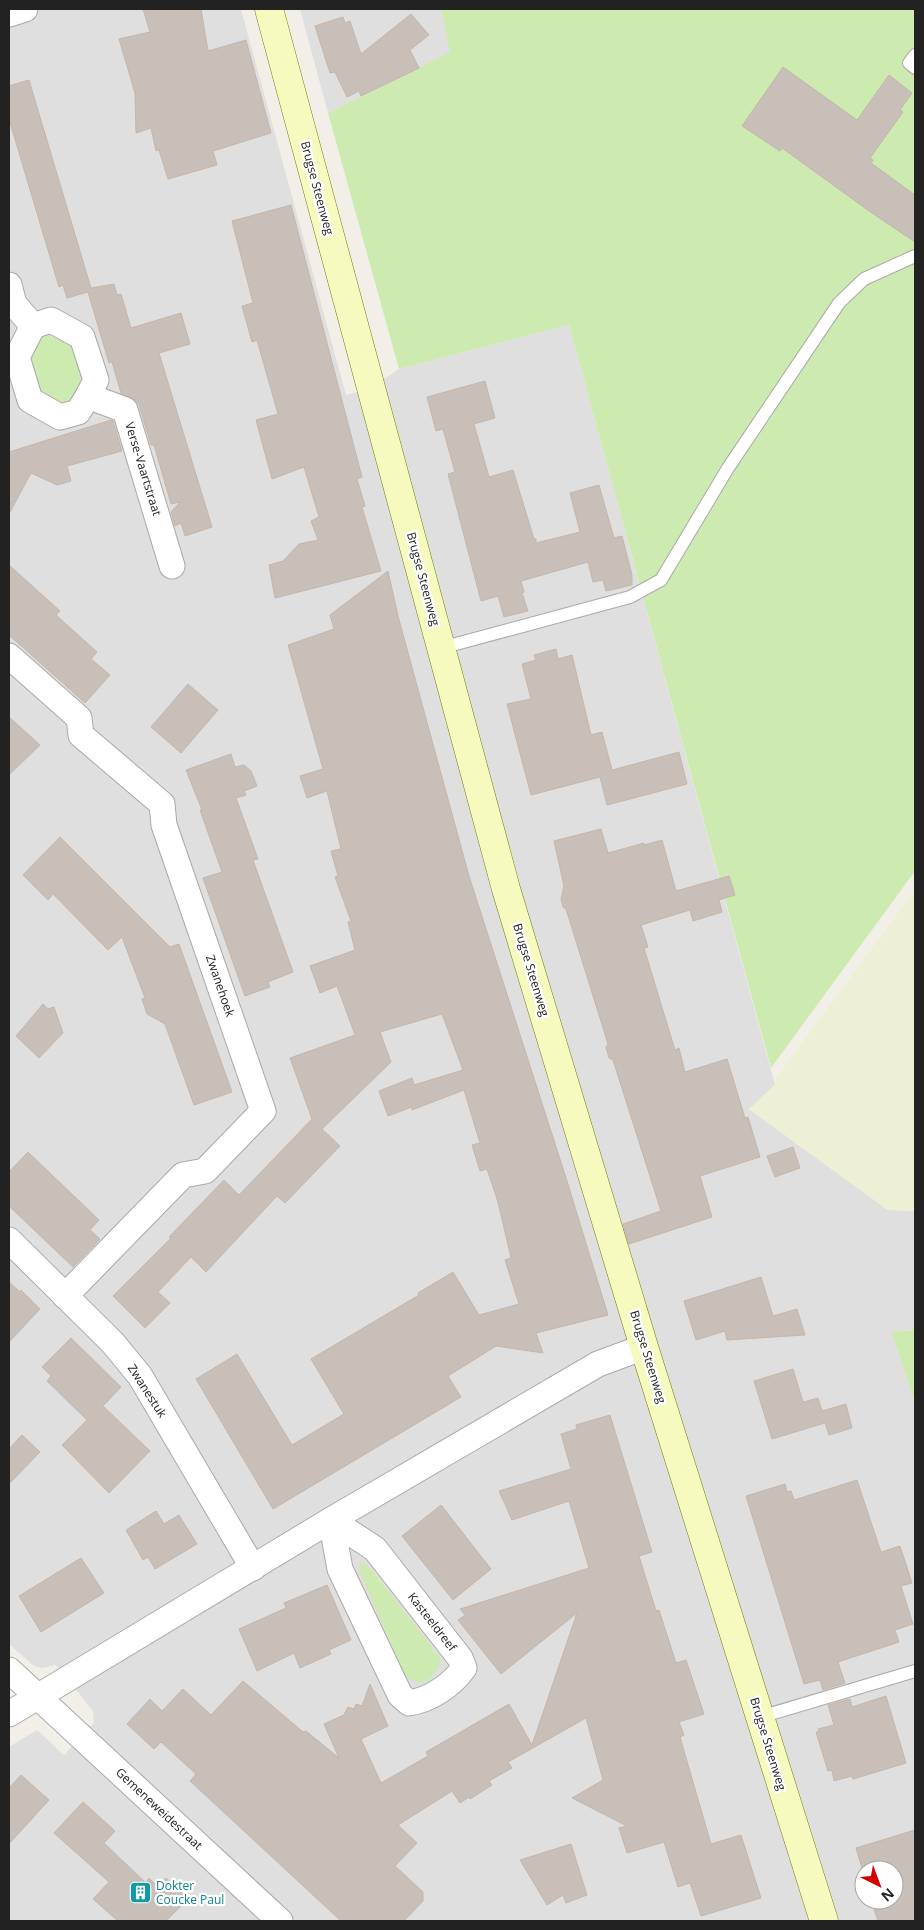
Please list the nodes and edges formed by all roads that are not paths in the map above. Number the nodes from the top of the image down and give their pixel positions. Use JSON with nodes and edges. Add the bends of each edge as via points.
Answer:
{"nodes":[{"id":1,"x":25,"y":9,"type":"edge"},
{"id":2,"x":269,"y":9,"type":"edge"},
{"id":3,"x":9,"y":14,"type":"edge"},
{"id":4,"x":915,"y":55,"type":"edge"},
{"id":5,"x":915,"y":68,"type":"edge"},
{"id":6,"x":915,"y":256,"type":"edge"},
{"id":7,"x":9,"y":285,"type":"edge"},
{"id":8,"x":33,"y":326,"type":"junction"},
{"id":9,"x":88,"y":396,"type":"junction"},
{"id":10,"x":172,"y":566,"type":"dead end"},
{"id":11,"x":441,"y":648,"type":"junction"},
{"id":12,"x":9,"y":656,"type":"edge"},
{"id":13,"x":9,"y":1240,"type":"edge"},
{"id":14,"x":65,"y":1296,"type":"junction"},
{"id":15,"x":644,"y":1347,"type":"junction"},
{"id":16,"x":331,"y":1520,"type":"junction"},
{"id":17,"x":252,"y":1568,"type":"junction"},
{"id":18,"x":915,"y":1671,"type":"edge"},
{"id":19,"x":10,"y":1674,"type":"edge"},
{"id":20,"x":38,"y":1696,"type":"junction"},
{"id":21,"x":9,"y":1714,"type":"edge"},
{"id":22,"x":760,"y":1717,"type":"junction"},
{"id":23,"x":280,"y":1921,"type":"edge"},
{"id":24,"x":824,"y":1921,"type":"edge"}],
"edges":[{"from":1,"to":3,"type":"street"},
{"from":2,"to":11,"type":"main road","name":"Brugse Steenweg"},
{"from":4,"to":5,"type":"lane","via":[[909,63]]},
{"from":6,"to":11,"type":"lane","via":[[864,279],[839,303],[728,468],[661,580],[630,597]]},
{"from":7,"to":8,"type":"street","via":[[14,304]]},
{"from":8,"to":9,"type":"street","via":[[51,320],[82,337],[96,380]]},
{"from":8,"to":9,"type":"street","via":[[17,358],[30,400],[60,417],[78,412]]},
{"from":9,"to":10,"type":"street","name":"Verse-Vaartstraat","via":[[125,410]]},
{"from":11,"to":15,"type":"main road","name":"Brugse Steenweg","via":[[506,889]]},
{"from":12,"to":14,"type":"street","name":"Zwanehoek","via":[[79,718],[81,735],[162,804],[164,825],[263,1111],[205,1171],[183,1175]]},
{"from":13,"to":14,"type":"street","name":"Zwanestuk"},
{"from":14,"to":17,"type":"street","name":"Zwanestuk","via":[[140,1376]]},
{"from":15,"to":16,"type":"street","via":[[598,1364]]},
{"from":15,"to":22,"type":"main road","name":"Brugse Steenweg"},
{"from":16,"to":16,"type":"street","name":"Kasteeldreef","via":[[340,1569],[400,1696],[410,1703],[424,1701],[457,1678],[464,1668],[460,1658],[375,1549]]},
{"from":16,"to":17,"type":"street"},
{"from":17,"to":20,"type":"street"},
{"from":18,"to":22,"type":"lane"},
{"from":19,"to":20,"type":"street","name":"Gemeneweidestraat"},
{"from":20,"to":21,"type":"street"},
{"from":20,"to":23,"type":"street","name":"Gemeneweidestraat"},
{"from":22,"to":24,"type":"main road","name":"Brugse Steenweg"}]}
